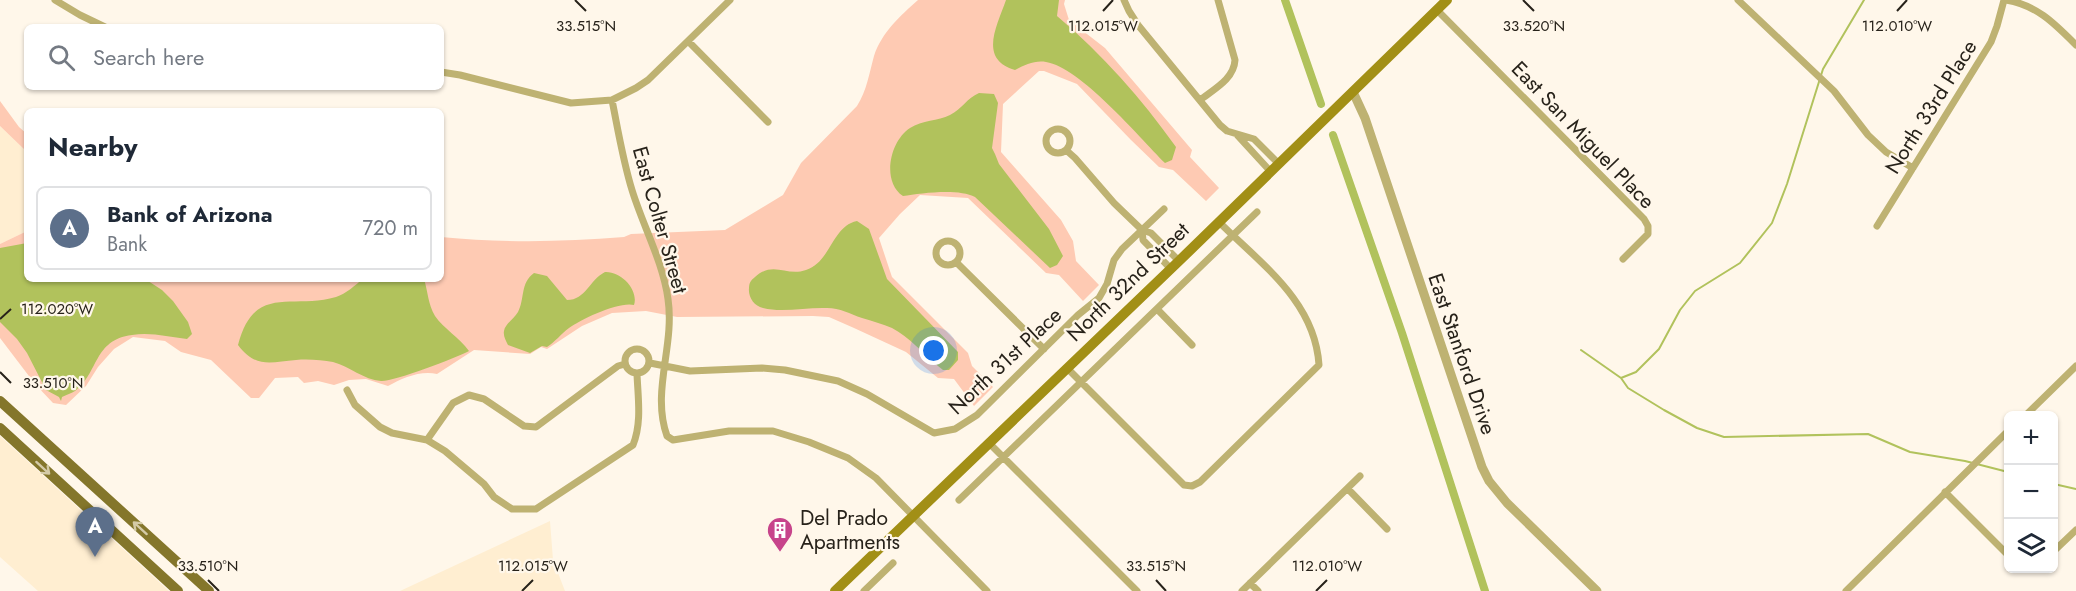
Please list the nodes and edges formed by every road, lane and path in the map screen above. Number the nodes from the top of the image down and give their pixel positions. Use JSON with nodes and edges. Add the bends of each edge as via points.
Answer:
{"nodes":[{"id":1,"x":55,"y":0,"type":"edge"},
{"id":2,"x":730,"y":0,"type":"edge"},
{"id":3,"x":1124,"y":0,"type":"edge"},
{"id":4,"x":1218,"y":0,"type":"edge"},
{"id":5,"x":1447,"y":0,"type":"edge"},
{"id":6,"x":1738,"y":0,"type":"edge"},
{"id":7,"x":2005,"y":0,"type":"edge"},
{"id":8,"x":1437,"y":10,"type":"junction"},
{"id":9,"x":99,"y":24,"type":"edge"},
{"id":10,"x":688,"y":41,"type":"junction"},
{"id":11,"x":2076,"y":45,"type":"edge"},
{"id":12,"x":444,"y":72,"type":"edge"},
{"id":13,"x":1353,"y":92,"type":"junction"},
{"id":14,"x":612,"y":100,"type":"junction"},
{"id":15,"x":1200,"y":100,"type":"junction"},
{"id":16,"x":768,"y":122,"type":"dead end"},
{"id":17,"x":1238,"y":136,"type":"junction"},
{"id":18,"x":1066,"y":150,"type":"dead end"},
{"id":19,"x":1275,"y":168,"type":"junction"},
{"id":20,"x":1913,"y":168,"type":"junction"},
{"id":21,"x":1164,"y":209,"type":"dead end"},
{"id":22,"x":1257,"y":212,"type":"dead end"},
{"id":23,"x":1219,"y":222,"type":"junction"},
{"id":24,"x":1877,"y":226,"type":"dead end"},
{"id":25,"x":1142,"y":230,"type":"junction"},
{"id":26,"x":1232,"y":236,"type":"junction"},
{"id":27,"x":1158,"y":240,"type":"junction"},
{"id":28,"x":1150,"y":248,"type":"junction"},
{"id":29,"x":1623,"y":259,"type":"dead end"},
{"id":30,"x":956,"y":262,"type":"dead end"},
{"id":31,"x":1175,"y":265,"type":"junction"},
{"id":32,"x":1157,"y":309,"type":"junction"},
{"id":33,"x":1192,"y":345,"type":"dead end"},
{"id":34,"x":1044,"y":349,"type":"junction"},
{"id":35,"x":650,"y":363,"type":"junction"},
{"id":36,"x":625,"y":364,"type":"junction"},
{"id":37,"x":664,"y":366,"type":"junction"},
{"id":38,"x":2076,"y":366,"type":"edge"},
{"id":39,"x":1067,"y":368,"type":"junction"},
{"id":40,"x":637,"y":374,"type":"junction"},
{"id":41,"x":1081,"y":382,"type":"junction"},
{"id":42,"x":347,"y":390,"type":"dead end"},
{"id":43,"x":2,"y":408,"type":"edge"},
{"id":44,"x":2030,"y":411,"type":"edge"},
{"id":45,"x":0,"y":428,"type":"edge"},
{"id":46,"x":2004,"y":435,"type":"edge"},
{"id":47,"x":427,"y":440,"type":"junction"},
{"id":48,"x":989,"y":443,"type":"junction"},
{"id":49,"x":1003,"y":457,"type":"junction"},
{"id":50,"x":1360,"y":476,"type":"dead end"},
{"id":51,"x":1348,"y":489,"type":"junction"},
{"id":52,"x":1945,"y":492,"type":"junction"},
{"id":53,"x":959,"y":500,"type":"dead end"},
{"id":54,"x":914,"y":516,"type":"junction"},
{"id":55,"x":1387,"y":529,"type":"dead end"},
{"id":56,"x":2076,"y":530,"type":"edge"},
{"id":57,"x":2058,"y":547,"type":"edge"},
{"id":58,"x":2004,"y":551,"type":"edge"},
{"id":59,"x":893,"y":563,"type":"dead end"},
{"id":60,"x":183,"y":567,"type":"junction"},
{"id":61,"x":169,"y":583,"type":"junction"},
{"id":62,"x":1250,"y":583,"type":"junction"},
{"id":63,"x":178,"y":591,"type":"edge"},
{"id":64,"x":209,"y":591,"type":"edge"},
{"id":65,"x":835,"y":591,"type":"edge"},
{"id":66,"x":864,"y":591,"type":"edge"},
{"id":67,"x":987,"y":591,"type":"edge"},
{"id":68,"x":1137,"y":591,"type":"edge"},
{"id":69,"x":1242,"y":591,"type":"edge"},
{"id":70,"x":1258,"y":591,"type":"edge"},
{"id":71,"x":1597,"y":591,"type":"edge"},
{"id":72,"x":1845,"y":591,"type":"edge"}],
"edges":[{"from":1,"to":9,"type":"street"},
{"from":2,"to":10,"type":"street"},
{"from":3,"to":15,"type":"street","via":[[1138,25]]},
{"from":4,"to":15,"type":"street","via":[[1235,60],[1234,69]]},
{"from":5,"to":8,"type":"main road","name":"North 32nd Street"},
{"from":6,"to":20,"type":"street","via":[[1824,81],[1868,135],[1886,152]]},
{"from":7,"to":11,"type":"street","via":[[2043,13]]},
{"from":7,"to":20,"type":"street","name":"North 33rd Place","via":[[1991,42]]},
{"from":8,"to":13,"type":"main road","name":"North 32nd Street"},
{"from":8,"to":29,"type":"street","name":"East San Miguel Place","via":[[1644,219],[1648,234]]},
{"from":10,"to":14,"type":"street","via":[[648,80]]},
{"from":10,"to":16,"type":"street"},
{"from":12,"to":14,"type":"street","via":[[571,104]]},
{"from":13,"to":19,"type":"main road","name":"North 32nd Street"},
{"from":13,"to":71,"type":"street","name":"East Stanford Drive","via":[[1482,467],[1507,503]]},
{"from":14,"to":37,"type":"street","name":"East Colter Street","via":[[632,190],[668,302]]},
{"from":15,"to":17,"type":"street","via":[[1220,125]]},
{"from":17,"to":19,"type":"street"},
{"from":17,"to":19,"type":"street","via":[[1254,139]]},
{"from":18,"to":25,"type":"street"},
{"from":19,"to":23,"type":"main road","name":"North 32nd Street"},
{"from":20,"to":24,"type":"street","name":"North 33rd Place"},
{"from":21,"to":25,"type":"street","name":"North 31st Place"},
{"from":22,"to":26,"type":"street","name":"North 32nd Street"},
{"from":23,"to":26,"type":"street"},
{"from":23,"to":31,"type":"main road","name":"North 32nd Street"},
{"from":25,"to":27,"type":"street","via":[[1151,232]]},
{"from":25,"to":28,"type":"street","via":[[1143,240]]},
{"from":25,"to":34,"type":"street","name":"North 31st Place","via":[[1114,260],[1099,298]]},
{"from":26,"to":32,"type":"street","name":"North 32nd Street"},
{"from":26,"to":41,"type":"street","via":[[1300,306],[1319,365],[1200,482],[1184,485]]},
{"from":27,"to":28,"type":"street"},
{"from":27,"to":31,"type":"street"},
{"from":28,"to":31,"type":"street"},
{"from":30,"to":34,"type":"street"},
{"from":31,"to":39,"type":"main road","name":"North 32nd Street"},
{"from":32,"to":33,"type":"street"},
{"from":32,"to":41,"type":"street","name":"North 32nd Street"},
{"from":34,"to":37,"type":"street","name":"North 31st Place","via":[[977,415],[956,429],[934,434],[838,381],[762,368],[690,371]]},
{"from":35,"to":36,"type":"street","name":"North 31st Place","via":[[643,351],[636,349],[627,354]]},
{"from":35,"to":37,"type":"street","name":"North 31st Place"},
{"from":35,"to":40,"type":"street"},
{"from":36,"to":40,"type":"street"},
{"from":36,"to":47,"type":"street","name":"North 31st Place","via":[[536,427],[524,426],[484,399],[469,396],[453,403]]},
{"from":37,"to":54,"type":"street","name":"East Colter Street","via":[[660,410],[667,436],[673,440],[729,431],[772,431],[792,437],[848,458],[876,478]]},
{"from":38,"to":44,"type":"street"},
{"from":39,"to":41,"type":"street"},
{"from":39,"to":48,"type":"main road","name":"North 32nd Street"},
{"from":40,"to":47,"type":"street","via":[[639,421],[633,445],[536,509],[512,509],[494,497],[467,468]]},
{"from":41,"to":49,"type":"street","name":"North 32nd Street"},
{"from":42,"to":47,"type":"street","via":[[355,405],[380,427]]},
{"from":60,"to":43,"type":"main road","one_way":true},
{"from":45,"to":61,"type":"main road","one_way":true},
{"from":46,"to":52,"type":"street"},
{"from":48,"to":49,"type":"street"},
{"from":48,"to":54,"type":"main road","name":"North 32nd Street"},
{"from":49,"to":53,"type":"street","name":"North 32nd Street"},
{"from":49,"to":68,"type":"street"},
{"from":50,"to":51,"type":"street"},
{"from":51,"to":55,"type":"street"},
{"from":51,"to":62,"type":"street"},
{"from":52,"to":58,"type":"street"},
{"from":52,"to":72,"type":"street"},
{"from":54,"to":65,"type":"main road","name":"North 32nd Street"},
{"from":54,"to":67,"type":"street","name":"East Colter Street"},
{"from":56,"to":57,"type":"street"},
{"from":59,"to":66,"type":"street"},
{"from":60,"to":61,"type":"main road"},
{"from":60,"to":64,"type":"main road"},
{"from":61,"to":63,"type":"main road"},
{"from":62,"to":69,"type":"street"},
{"from":62,"to":70,"type":"street"}]}
